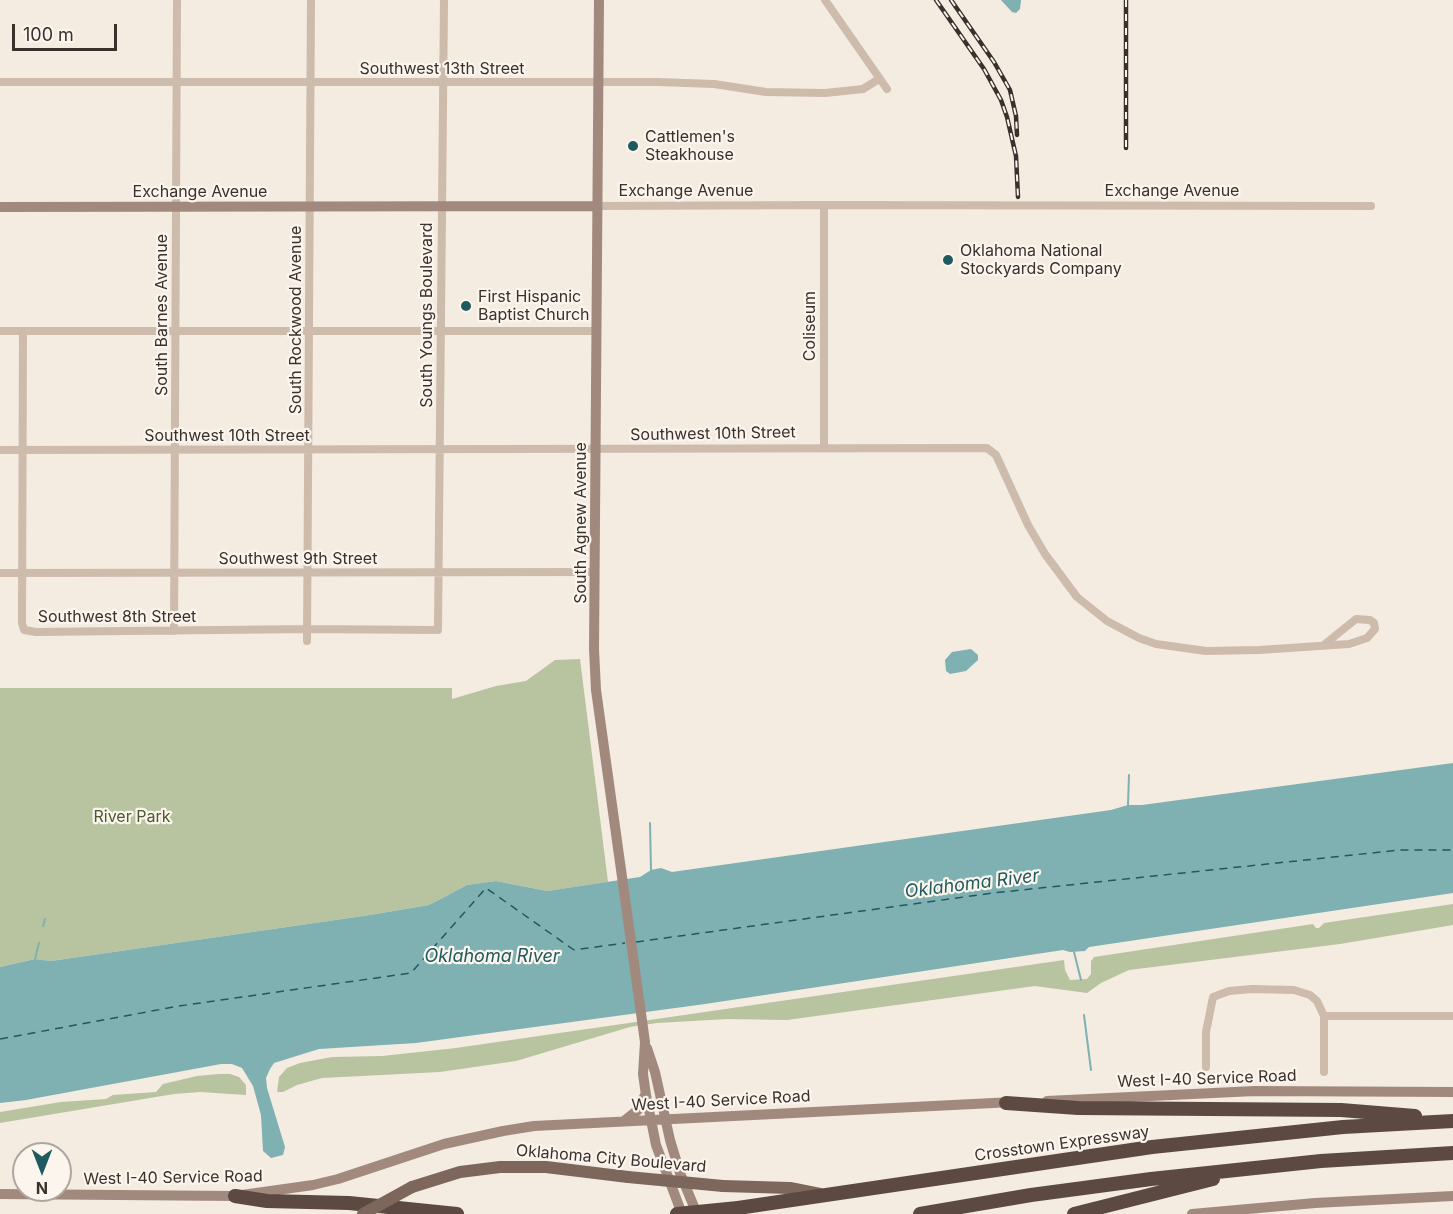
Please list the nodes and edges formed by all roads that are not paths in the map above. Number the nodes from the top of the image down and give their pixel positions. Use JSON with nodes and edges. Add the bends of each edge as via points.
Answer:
{"nodes":[{"id":1,"x":177,"y":0,"type":"edge"},
{"id":2,"x":311,"y":0,"type":"edge"},
{"id":3,"x":444,"y":0,"type":"edge"},
{"id":4,"x":598,"y":0,"type":"edge"},
{"id":5,"x":825,"y":0,"type":"edge"},
{"id":6,"x":879,"y":79,"type":"junction"},
{"id":7,"x":0,"y":82,"type":"edge"},
{"id":8,"x":176,"y":82,"type":"junction"},
{"id":9,"x":310,"y":82,"type":"junction"},
{"id":10,"x":443,"y":82,"type":"junction"},
{"id":11,"x":598,"y":82,"type":"junction"},
{"id":12,"x":886,"y":89,"type":"dead end"},
{"id":13,"x":824,"y":205,"type":"junction"},
{"id":14,"x":442,"y":206,"type":"junction"},
{"id":15,"x":597,"y":206,"type":"junction"},
{"id":16,"x":1371,"y":206,"type":"dead end"},
{"id":17,"x":0,"y":207,"type":"edge"},
{"id":18,"x":176,"y":207,"type":"junction"},
{"id":19,"x":310,"y":207,"type":"junction"},
{"id":20,"x":597,"y":330,"type":"junction"},
{"id":21,"x":0,"y":331,"type":"edge"},
{"id":22,"x":175,"y":331,"type":"junction"},
{"id":23,"x":309,"y":331,"type":"junction"},
{"id":24,"x":442,"y":331,"type":"junction"},
{"id":25,"x":23,"y":332,"type":"junction"},
{"id":26,"x":824,"y":447,"type":"junction"},
{"id":27,"x":440,"y":448,"type":"junction"},
{"id":28,"x":308,"y":449,"type":"junction"},
{"id":29,"x":596,"y":449,"type":"junction"},
{"id":30,"x":0,"y":450,"type":"edge"},
{"id":31,"x":22,"y":450,"type":"junction"},
{"id":32,"x":174,"y":450,"type":"junction"},
{"id":33,"x":440,"y":571,"type":"junction"},
{"id":34,"x":173,"y":572,"type":"junction"},
{"id":35,"x":596,"y":572,"type":"junction"},
{"id":36,"x":0,"y":573,"type":"edge"},
{"id":37,"x":22,"y":573,"type":"junction"},
{"id":38,"x":307,"y":573,"type":"junction"},
{"id":39,"x":308,"y":629,"type":"junction"},
{"id":40,"x":438,"y":630,"type":"joint"},
{"id":41,"x":174,"y":631,"type":"junction"},
{"id":42,"x":307,"y":641,"type":"dead end"},
{"id":43,"x":1325,"y":644,"type":"junction"},
{"id":44,"x":1323,"y":1016,"type":"junction"},
{"id":45,"x":1453,"y":1016,"type":"edge"},
{"id":46,"x":1206,"y":1066,"type":"dead end"},
{"id":47,"x":1324,"y":1072,"type":"dead end"},
{"id":48,"x":649,"y":1073,"type":"junction"},
{"id":49,"x":1453,"y":1092,"type":"edge"},
{"id":50,"x":646,"y":1095,"type":"junction"},
{"id":51,"x":1006,"y":1103,"type":"junction"},
{"id":52,"x":650,"y":1119,"type":"junction"},
{"id":53,"x":665,"y":1119,"type":"junction"},
{"id":54,"x":1453,"y":1120,"type":"edge"},
{"id":55,"x":624,"y":1121,"type":"junction"},
{"id":56,"x":1453,"y":1153,"type":"edge"},
{"id":57,"x":1264,"y":1166,"type":"junction"},
{"id":58,"x":0,"y":1194,"type":"edge"},
{"id":59,"x":235,"y":1196,"type":"junction"},
{"id":60,"x":829,"y":1196,"type":"junction"},
{"id":61,"x":1453,"y":1196,"type":"edge"},
{"id":62,"x":363,"y":1214,"type":"edge"},
{"id":63,"x":457,"y":1214,"type":"edge"},
{"id":64,"x":677,"y":1214,"type":"edge"},
{"id":65,"x":682,"y":1214,"type":"edge"},
{"id":66,"x":697,"y":1214,"type":"edge"},
{"id":67,"x":920,"y":1214,"type":"edge"},
{"id":68,"x":1074,"y":1214,"type":"edge"},
{"id":69,"x":1192,"y":1214,"type":"edge"}],
"edges":[{"from":1,"to":8,"type":"street","name":"South Barnes Avenue"},
{"from":2,"to":9,"type":"street","name":"South Rockwood Avenue"},
{"from":3,"to":10,"type":"street","name":"South Youngs Boulevard"},
{"from":4,"to":11,"type":"main road","name":"South Agnew Avenue"},
{"from":5,"to":6,"type":"street"},
{"from":6,"to":11,"type":"street","name":"Southwest 13th Street","via":[[863,89],[825,93],[766,92],[707,83]]},
{"from":6,"to":12,"type":"street"},
{"from":7,"to":8,"type":"street","name":"Southwest 13th Street"},
{"from":8,"to":9,"type":"street","name":"Southwest 13th Street"},
{"from":8,"to":18,"type":"street","name":"South Barnes Avenue"},
{"from":9,"to":10,"type":"street","name":"Southwest 13th Street"},
{"from":9,"to":19,"type":"street","name":"South Rockwood Avenue"},
{"from":10,"to":11,"type":"street","name":"Southwest 13th Street"},
{"from":10,"to":14,"type":"street","name":"South Youngs Boulevard"},
{"from":11,"to":15,"type":"main road","name":"South Agnew Avenue"},
{"from":13,"to":15,"type":"street","name":"Exchange Avenue"},
{"from":13,"to":16,"type":"street","name":"Exchange Avenue"},
{"from":13,"to":26,"type":"street","name":"Coliseum"},
{"from":14,"to":15,"type":"main road","name":"Exchange Avenue"},
{"from":14,"to":19,"type":"main road","name":"Exchange Avenue"},
{"from":14,"to":24,"type":"street","name":"South Youngs Boulevard"},
{"from":15,"to":20,"type":"main road","name":"South Agnew Avenue"},
{"from":17,"to":18,"type":"main road","name":"Exchange Avenue"},
{"from":18,"to":19,"type":"main road","name":"Exchange Avenue"},
{"from":18,"to":22,"type":"street","name":"South Barnes Avenue"},
{"from":19,"to":23,"type":"street","name":"South Rockwood Avenue"},
{"from":20,"to":24,"type":"street"},
{"from":20,"to":29,"type":"main road","name":"South Agnew Avenue"},
{"from":21,"to":25,"type":"street"},
{"from":22,"to":23,"type":"street"},
{"from":22,"to":25,"type":"street"},
{"from":22,"to":32,"type":"street","name":"South Barnes Avenue"},
{"from":23,"to":24,"type":"street"},
{"from":23,"to":28,"type":"street","name":"South Rockwood Avenue"},
{"from":24,"to":27,"type":"street","name":"South Youngs Boulevard"},
{"from":25,"to":31,"type":"street","name":"Southwest 8th Street"},
{"from":26,"to":29,"type":"street","name":"Southwest 10th Street"},
{"from":26,"to":43,"type":"street","name":"Southwest 10th Street","via":[[980,447],[993,451],[1028,525],[1066,584],[1093,612],[1139,638],[1206,651]]},
{"from":27,"to":28,"type":"street","name":"Southwest 10th Street"},
{"from":27,"to":29,"type":"street","name":"Southwest 10th Street"},
{"from":27,"to":33,"type":"street","name":"South Youngs Boulevard"},
{"from":28,"to":32,"type":"street","name":"Southwest 10th Street"},
{"from":28,"to":38,"type":"street","name":"South Rockwood Avenue"},
{"from":29,"to":35,"type":"main road","name":"South Agnew Avenue"},
{"from":30,"to":31,"type":"street","name":"Southwest 10th Street"},
{"from":31,"to":32,"type":"street","name":"Southwest 10th Street"},
{"from":31,"to":37,"type":"street","name":"Southwest 8th Street"},
{"from":32,"to":34,"type":"street","name":"South Barnes Avenue"},
{"from":33,"to":35,"type":"street","name":"Southwest 9th Street"},
{"from":33,"to":38,"type":"street","name":"Southwest 9th Street"},
{"from":33,"to":40,"type":"street","name":"South Youngs Boulevard"},
{"from":34,"to":37,"type":"street","name":"Southwest 9th Street"},
{"from":34,"to":38,"type":"street","name":"Southwest 9th Street"},
{"from":34,"to":41,"type":"street","name":"South Barnes Avenue"},
{"from":35,"to":48,"type":"main road","name":"South Agnew Avenue","via":[[596,690]]},
{"from":36,"to":37,"type":"street","name":"Southwest 9th Street"},
{"from":37,"to":41,"type":"street","name":"Southwest 8th Street","via":[[22,623],[26,631]]},
{"from":38,"to":39,"type":"street","name":"South Rockwood Avenue"},
{"from":39,"to":40,"type":"street","name":"Southwest 8th Street"},
{"from":39,"to":41,"type":"street","name":"Southwest 8th Street"},
{"from":39,"to":42,"type":"street","name":"South Rockwood Avenue"},
{"from":43,"to":43,"type":"street","name":"Southwest 10th Street","via":[[1360,641],[1372,634],[1374,623],[1356,619]]},
{"from":44,"to":45,"type":"street"},
{"from":44,"to":46,"type":"street","via":[[1317,1001],[1294,990],[1252,989],[1213,997],[1206,1032]]},
{"from":44,"to":47,"type":"street"},
{"from":48,"to":50,"type":"main road","name":"South Agnew Avenue"},
{"from":48,"to":53,"type":"main road","name":"South Agnew Avenue"},
{"from":49,"to":51,"type":"main road","name":"West I-40 Service Road","via":[[1255,1091]]},
{"from":50,"to":52,"type":"main road","name":"South Agnew Avenue"},
{"from":50,"to":55,"type":"main road","via":[[638,1110]]},
{"from":51,"to":53,"type":"main road","name":"West I-40 Service Road"},
{"from":51,"to":54,"type":"highway","via":[[1078,1108],[1341,1110]]},
{"from":52,"to":53,"type":"main road","name":"West I-40 Service Road"},
{"from":52,"to":55,"type":"main road","name":"West I-40 Service Road"},
{"from":52,"to":65,"type":"main road","name":"South Agnew Avenue","via":[[665,1173]]},
{"from":53,"to":66,"type":"main road","name":"South Agnew Avenue","via":[[680,1173]]},
{"from":54,"to":60,"type":"highway","name":"Crosstown Expressway","via":[[1152,1147]]},
{"from":55,"to":59,"type":"main road","name":"West I-40 Service Road","via":[[503,1131],[444,1144],[338,1179]]},
{"from":56,"to":57,"type":"highway"},
{"from":57,"to":67,"type":"highway","via":[[1031,1195]]},
{"from":57,"to":68,"type":"highway"},
{"from":58,"to":59,"type":"main road","name":"West I-40 Service Road"},
{"from":59,"to":63,"type":"highway"},
{"from":60,"to":62,"type":"main road","name":"Oklahoma City Boulevard","bridge":true,"via":[[790,1188],[723,1186],[546,1167],[500,1167],[460,1172],[412,1187]]},
{"from":60,"to":64,"type":"highway","name":"Crosstown Expressway","bridge":true},
{"from":61,"to":69,"type":"main road"}]}
